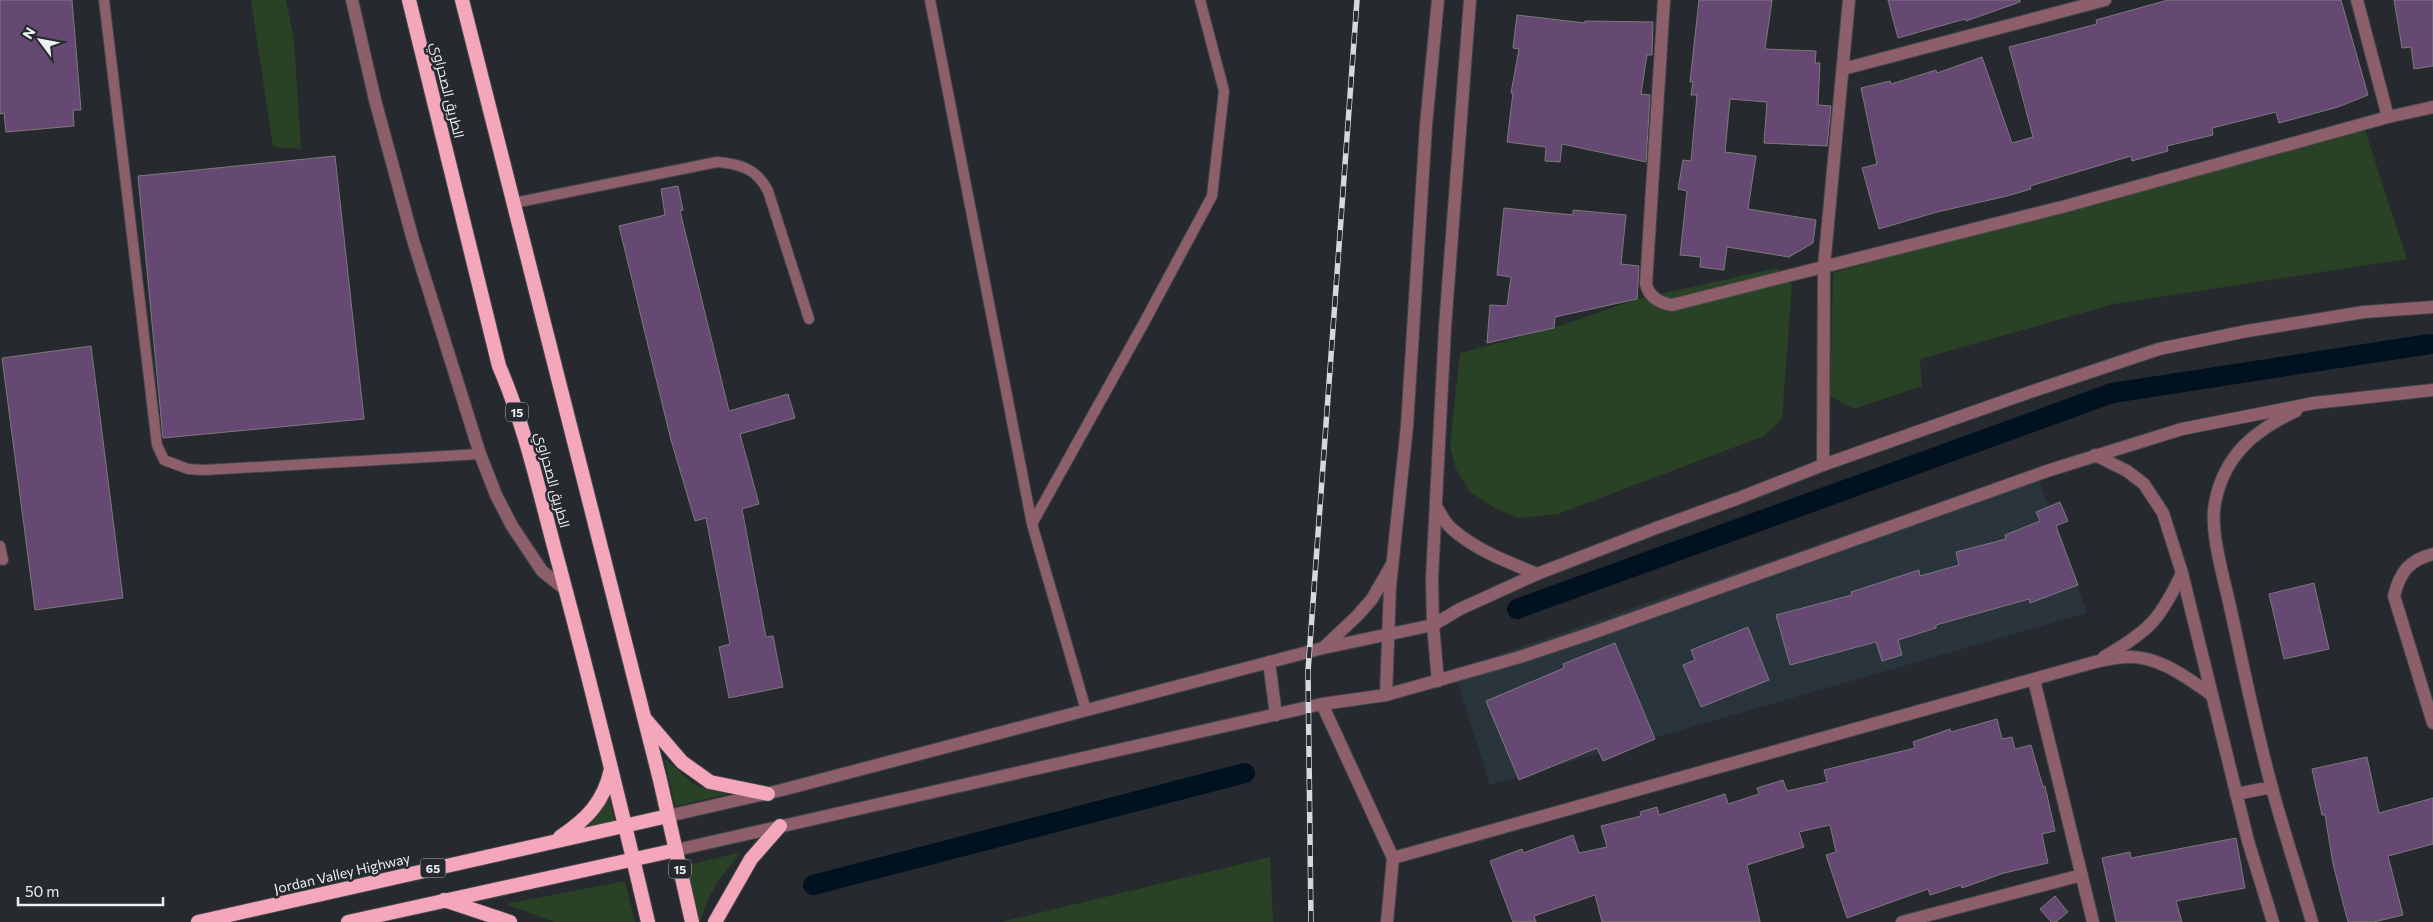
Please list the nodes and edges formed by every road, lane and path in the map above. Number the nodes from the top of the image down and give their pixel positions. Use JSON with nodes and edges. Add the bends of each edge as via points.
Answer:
{"nodes":[{"id":1,"x":104,"y":0,"type":"edge"},
{"id":2,"x":352,"y":0,"type":"edge"},
{"id":3,"x":409,"y":0,"type":"edge"},
{"id":4,"x":462,"y":0,"type":"edge"},
{"id":5,"x":930,"y":0,"type":"edge"},
{"id":6,"x":1200,"y":0,"type":"edge"},
{"id":7,"x":1438,"y":0,"type":"edge"},
{"id":8,"x":1470,"y":0,"type":"edge"},
{"id":9,"x":1664,"y":0,"type":"edge"},
{"id":10,"x":1849,"y":0,"type":"edge"},
{"id":11,"x":2105,"y":0,"type":"edge"},
{"id":12,"x":2357,"y":0,"type":"edge"},
{"id":13,"x":1843,"y":69,"type":"junction"},
{"id":14,"x":2433,"y":107,"type":"edge"},
{"id":15,"x":2388,"y":117,"type":"junction"},
{"id":16,"x":514,"y":203,"type":"junction"},
{"id":17,"x":1824,"y":266,"type":"junction"},
{"id":18,"x":2433,"y":307,"type":"edge"},
{"id":19,"x":809,"y":318,"type":"dead end"},
{"id":20,"x":2433,"y":390,"type":"edge"},
{"id":21,"x":2314,"y":403,"type":"junction"},
{"id":22,"x":480,"y":454,"type":"junction"},
{"id":23,"x":2095,"y":455,"type":"junction"},
{"id":24,"x":1823,"y":465,"type":"junction"},
{"id":25,"x":1436,"y":506,"type":"junction"},
{"id":26,"x":1032,"y":524,"type":"junction"},
{"id":27,"x":0,"y":546,"type":"edge"},
{"id":28,"x":2433,"y":554,"type":"edge"},
{"id":29,"x":1395,"y":559,"type":"junction"},
{"id":30,"x":2,"y":560,"type":"dead end"},
{"id":31,"x":2182,"y":573,"type":"junction"},
{"id":32,"x":1537,"y":574,"type":"junction"},
{"id":33,"x":566,"y":590,"type":"junction"},
{"id":34,"x":1433,"y":625,"type":"junction"},
{"id":35,"x":1389,"y":634,"type":"junction"},
{"id":36,"x":1323,"y":648,"type":"junction"},
{"id":37,"x":1269,"y":662,"type":"junction"},
{"id":38,"x":2095,"y":662,"type":"junction"},
{"id":39,"x":2034,"y":680,"type":"junction"},
{"id":40,"x":1438,"y":681,"type":"junction"},
{"id":41,"x":1386,"y":695,"type":"junction"},
{"id":42,"x":2212,"y":695,"type":"junction"},
{"id":43,"x":1322,"y":704,"type":"junction"},
{"id":44,"x":1086,"y":710,"type":"junction"},
{"id":45,"x":1276,"y":715,"type":"junction"},
{"id":46,"x":644,"y":717,"type":"junction"},
{"id":47,"x":2433,"y":723,"type":"edge"},
{"id":48,"x":611,"y":768,"type":"junction"},
{"id":49,"x":2272,"y":787,"type":"junction"},
{"id":50,"x":768,"y":794,"type":"junction"},
{"id":51,"x":2236,"y":794,"type":"junction"},
{"id":52,"x":668,"y":816,"type":"junction"},
{"id":53,"x":625,"y":825,"type":"junction"},
{"id":54,"x":780,"y":826,"type":"junction"},
{"id":55,"x":552,"y":843,"type":"junction"},
{"id":56,"x":676,"y":850,"type":"junction"},
{"id":57,"x":1393,"y":858,"type":"junction"},
{"id":58,"x":633,"y":859,"type":"junction"},
{"id":59,"x":2082,"y":875,"type":"junction"},
{"id":60,"x":443,"y":900,"type":"junction"},
{"id":61,"x":198,"y":922,"type":"edge"},
{"id":62,"x":348,"y":922,"type":"edge"},
{"id":63,"x":510,"y":922,"type":"edge"},
{"id":64,"x":648,"y":922,"type":"edge"},
{"id":65,"x":692,"y":922,"type":"edge"},
{"id":66,"x":715,"y":922,"type":"edge"},
{"id":67,"x":1387,"y":922,"type":"edge"},
{"id":68,"x":1902,"y":922,"type":"edge"},
{"id":69,"x":2093,"y":922,"type":"edge"},
{"id":70,"x":2273,"y":922,"type":"edge"},
{"id":71,"x":2312,"y":922,"type":"edge"}],
"edges":[{"from":1,"to":22,"type":"lane","via":[[157,445],[164,460],[188,469],[205,470]]},
{"from":2,"to":22,"type":"street","via":[[411,231]]},
{"from":3,"to":33,"type":"highway","name":"الطريق الصحراوي","number":"15","via":[[499,366],[515,403]]},
{"from":4,"to":16,"type":"highway","number":"15"},
{"from":5,"to":26,"type":"lane"},
{"from":6,"to":26,"type":"lane","via":[[1224,91],[1212,196]]},
{"from":7,"to":29,"type":"street"},
{"from":8,"to":25,"type":"street","via":[[1445,327]]},
{"from":9,"to":17,"type":"street","via":[[1648,291],[1662,304],[1672,305]]},
{"from":10,"to":13,"type":"street"},
{"from":11,"to":13,"type":"street"},
{"from":12,"to":15,"type":"street"},
{"from":13,"to":17,"type":"street"},
{"from":14,"to":15,"type":"street"},
{"from":15,"to":17,"type":"street","via":[[2066,206]]},
{"from":16,"to":19,"type":"lane","via":[[717,162],[748,168],[762,179],[768,191]]},
{"from":16,"to":46,"type":"highway","number":"15"},
{"from":17,"to":24,"type":"street"},
{"from":18,"to":24,"type":"street","via":[[2355,314],[2247,331],[2159,350]]},
{"from":20,"to":21,"type":"street"},
{"from":21,"to":23,"type":"street","via":[[2182,429]]},
{"from":21,"to":49,"type":"street","via":[[2260,430],[2249,440],[2231,461],[2214,504],[2217,546]]},
{"from":22,"to":33,"type":"street","via":[[517,535],[542,571]]},
{"from":23,"to":31,"type":"street","via":[[2127,471],[2153,496],[2163,513]]},
{"from":23,"to":40,"type":"street","via":[[1604,629]]},
{"from":24,"to":32,"type":"street"},
{"from":25,"to":32,"type":"street","via":[[1450,527],[1464,538]]},
{"from":25,"to":34,"type":"street"},
{"from":26,"to":44,"type":"lane"},
{"from":27,"to":30,"type":"lane"},
{"from":28,"to":47,"type":"street","via":[[2419,557],[2406,567],[2398,579],[2394,596]]},
{"from":29,"to":35,"type":"street","via":[[1390,587]]},
{"from":29,"to":36,"type":"street","via":[[1372,599]]},
{"from":31,"to":38,"type":"street","via":[[2152,624],[2130,642]]},
{"from":31,"to":42,"type":"street"},
{"from":32,"to":34,"type":"street","via":[[1460,608]]},
{"from":33,"to":48,"type":"highway","name":"الطريق الصحراوي","number":"15"},
{"from":34,"to":35,"type":"street"},
{"from":34,"to":40,"type":"street"},
{"from":35,"to":36,"type":"street"},
{"from":35,"to":41,"type":"street"},
{"from":36,"to":37,"type":"street"},
{"from":37,"to":44,"type":"street"},
{"from":37,"to":45,"type":"street"},
{"from":38,"to":39,"type":"street"},
{"from":38,"to":42,"type":"street","via":[[2128,656],[2154,661]]},
{"from":39,"to":57,"type":"street"},
{"from":39,"to":59,"type":"street"},
{"from":40,"to":41,"type":"street"},
{"from":41,"to":43,"type":"street"},
{"from":42,"to":51,"type":"street"},
{"from":43,"to":45,"type":"street"},
{"from":43,"to":57,"type":"street"},
{"from":44,"to":50,"type":"street"},
{"from":45,"to":54,"type":"street"},
{"from":46,"to":50,"type":"highway","via":[[682,762],[710,782]]},
{"from":46,"to":52,"type":"highway","number":"15"},
{"from":48,"to":53,"type":"highway","name":"الطريق الصحراوي","number":"15"},
{"from":48,"to":55,"type":"highway","via":[[602,797],[592,812]]},
{"from":49,"to":51,"type":"street"},
{"from":49,"to":71,"type":"street"},
{"from":50,"to":52,"type":"street"},
{"from":51,"to":70,"type":"street"},
{"from":52,"to":53,"type":"highway","name":"Jordan Valley Highway","number":"65"},
{"from":52,"to":56,"type":"highway","number":"15"},
{"from":53,"to":55,"type":"highway","name":"Jordan Valley Highway","number":"65"},
{"from":53,"to":58,"type":"highway","number":"15"},
{"from":54,"to":56,"type":"street"},
{"from":54,"to":66,"type":"highway","via":[[751,859]]},
{"from":55,"to":61,"type":"highway","name":"Jordan Valley Highway","number":"65"},
{"from":56,"to":58,"type":"highway"},
{"from":56,"to":65,"type":"highway","number":"15"},
{"from":57,"to":67,"type":"street"},
{"from":58,"to":60,"type":"highway"},
{"from":58,"to":64,"type":"highway","number":"15"},
{"from":59,"to":68,"type":"street"},
{"from":59,"to":69,"type":"street"},
{"from":60,"to":62,"type":"highway"},
{"from":60,"to":63,"type":"highway"}]}
